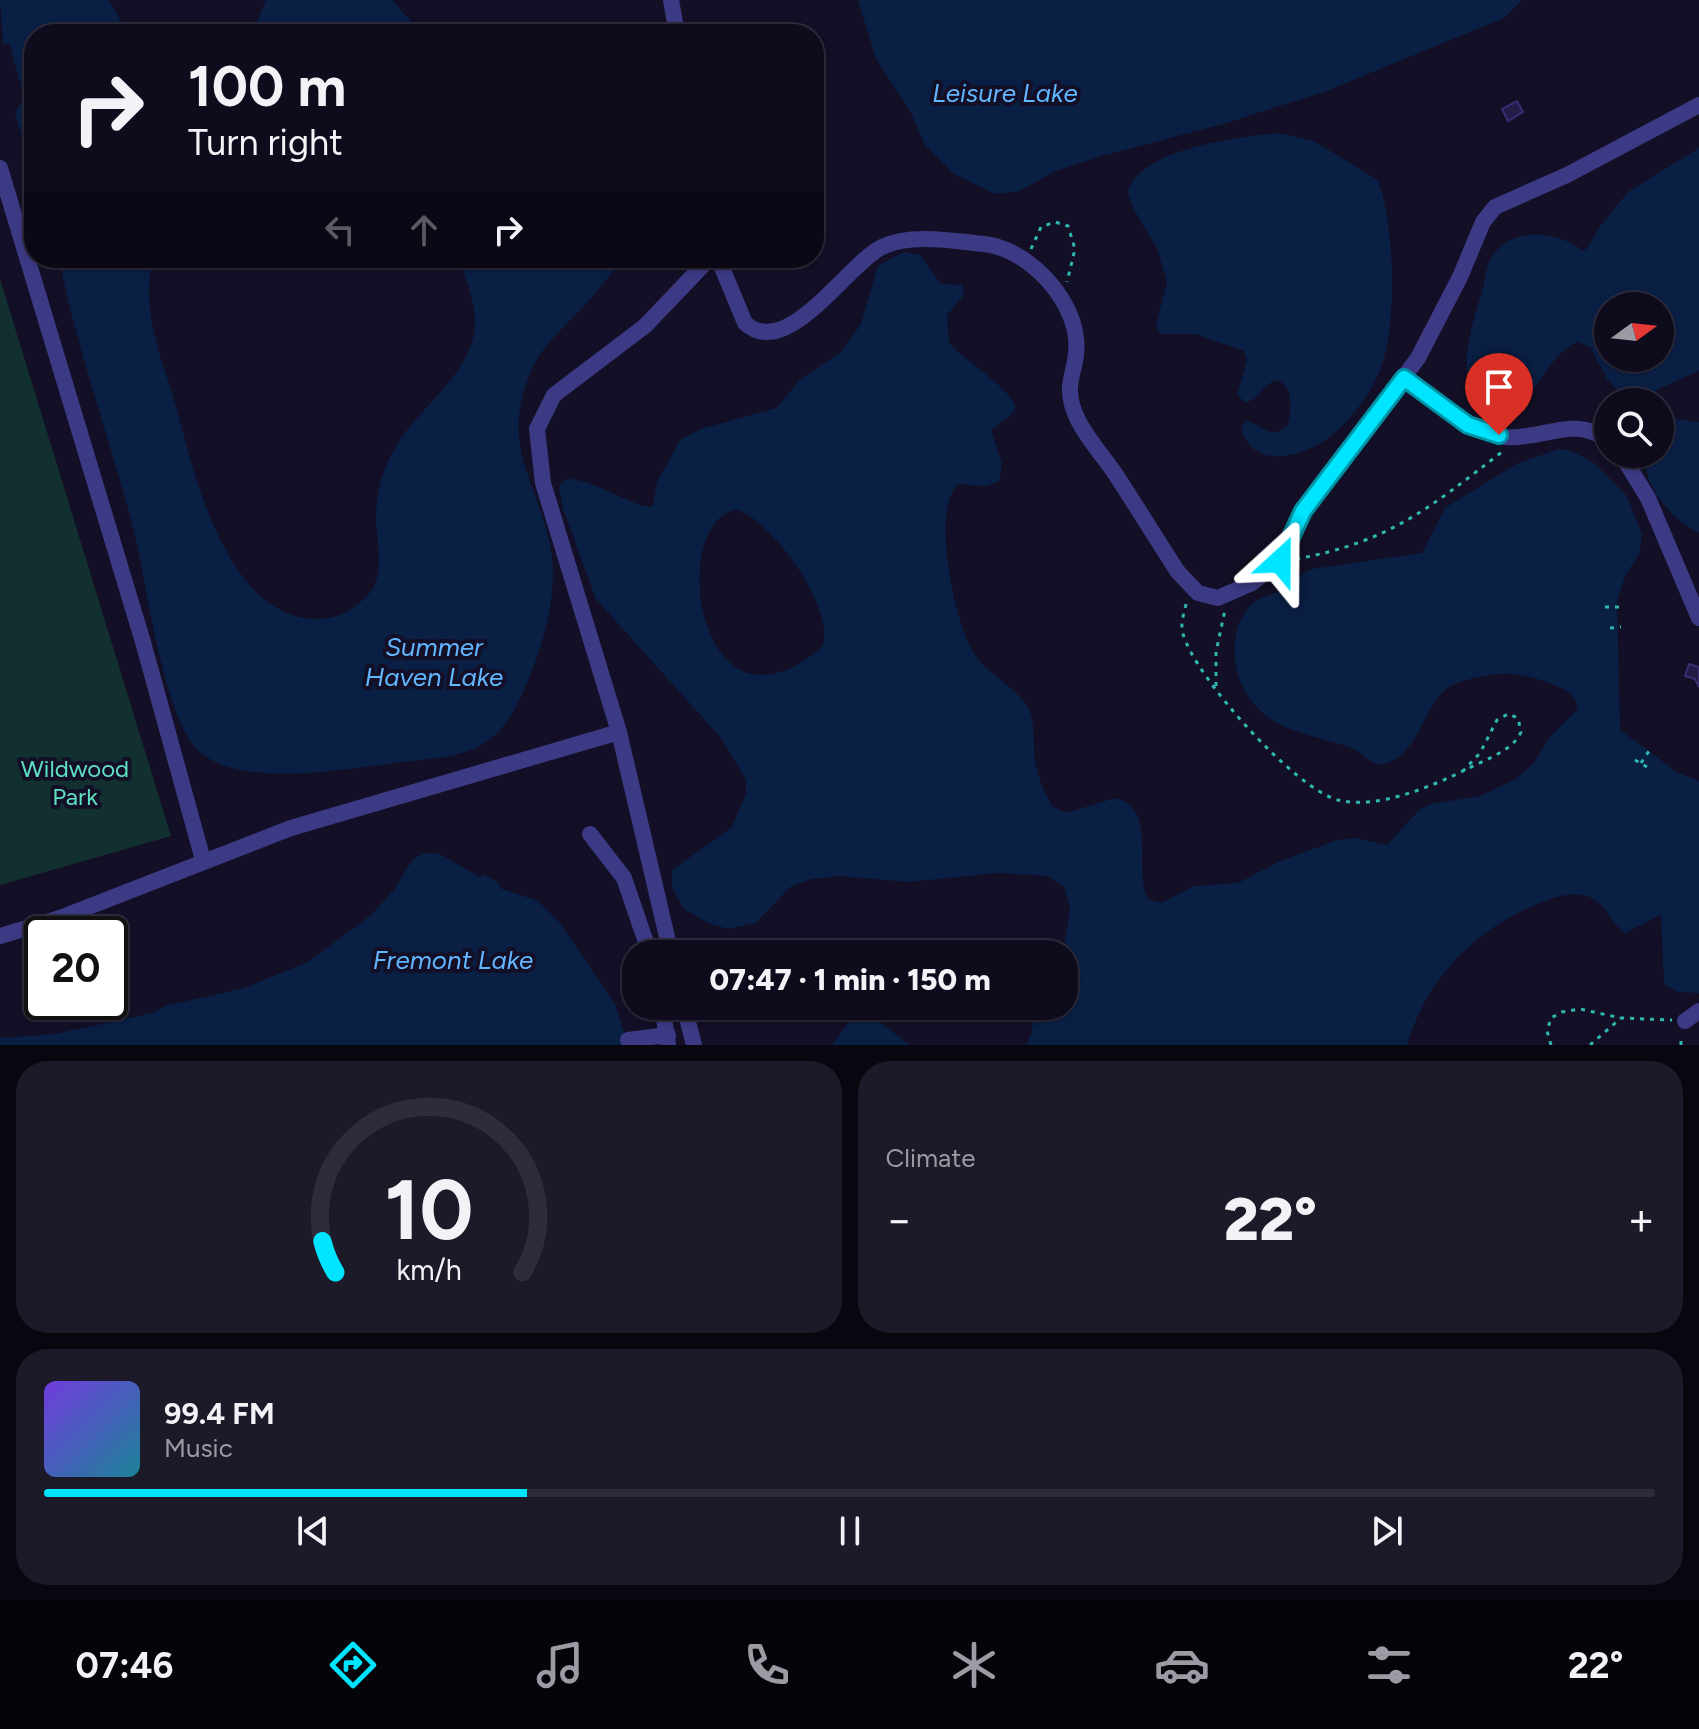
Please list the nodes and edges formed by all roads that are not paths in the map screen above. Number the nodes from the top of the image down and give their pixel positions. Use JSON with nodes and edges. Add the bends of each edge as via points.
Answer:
{"nodes":[{"id":1,"x":671,"y":0,"type":"edge"},
{"id":2,"x":675,"y":24,"type":"edge"},
{"id":3,"x":1699,"y":105,"type":"edge"},
{"id":4,"x":0,"y":168,"type":"edge"},
{"id":5,"x":24,"y":248,"type":"edge"},
{"id":6,"x":30,"y":268,"type":"edge"},
{"id":7,"x":700,"y":268,"type":"edge"},
{"id":8,"x":722,"y":268,"type":"edge"},
{"id":9,"x":1404,"y":378,"type":"junction"},
{"id":10,"x":1594,"y":434,"type":"edge"},
{"id":11,"x":1630,"y":468,"type":"edge"},
{"id":12,"x":1693,"y":589,"type":"edge"},
{"id":13,"x":1699,"y":618,"type":"edge"},
{"id":14,"x":619,"y":732,"type":"junction"},
{"id":15,"x":590,"y":834,"type":"dead end"},
{"id":16,"x":203,"y":860,"type":"junction"},
{"id":17,"x":0,"y":936,"type":"edge"},
{"id":18,"x":645,"y":940,"type":"edge"},
{"id":19,"x":668,"y":940,"type":"edge"},
{"id":20,"x":664,"y":1020,"type":"edge"},
{"id":21,"x":688,"y":1020,"type":"edge"},
{"id":22,"x":628,"y":1040,"type":"dead end"},
{"id":23,"x":668,"y":1040,"type":"edge"},
{"id":24,"x":694,"y":1045,"type":"edge"}],
"edges":[{"from":1,"to":2,"type":"street"},
{"from":3,"to":9,"type":"street","via":[[1495,207]]},
{"from":4,"to":5,"type":"street"},
{"from":6,"to":16,"type":"street"},
{"from":7,"to":14,"type":"street","via":[[645,326],[554,395],[537,429],[552,518]]},
{"from":8,"to":9,"type":"street","via":[[745,323],[763,331],[805,318],[862,261],[891,244],[984,244],[1006,249],[1029,265],[1065,306],[1076,336],[1068,391],[1079,421],[1186,582],[1207,597],[1229,595],[1280,561],[1303,511]]},
{"from":9,"to":10,"type":"street","via":[[1477,429],[1506,437],[1577,427]]},
{"from":11,"to":12,"type":"street"},
{"from":12,"to":13,"type":"street"},
{"from":14,"to":16,"type":"street","via":[[291,828]]},
{"from":14,"to":19,"type":"street"},
{"from":15,"to":18,"type":"street","via":[[624,878]]},
{"from":16,"to":17,"type":"street","via":[[60,918]]},
{"from":20,"to":23,"type":"street"},
{"from":21,"to":24,"type":"street"},
{"from":22,"to":23,"type":"street"}]}
